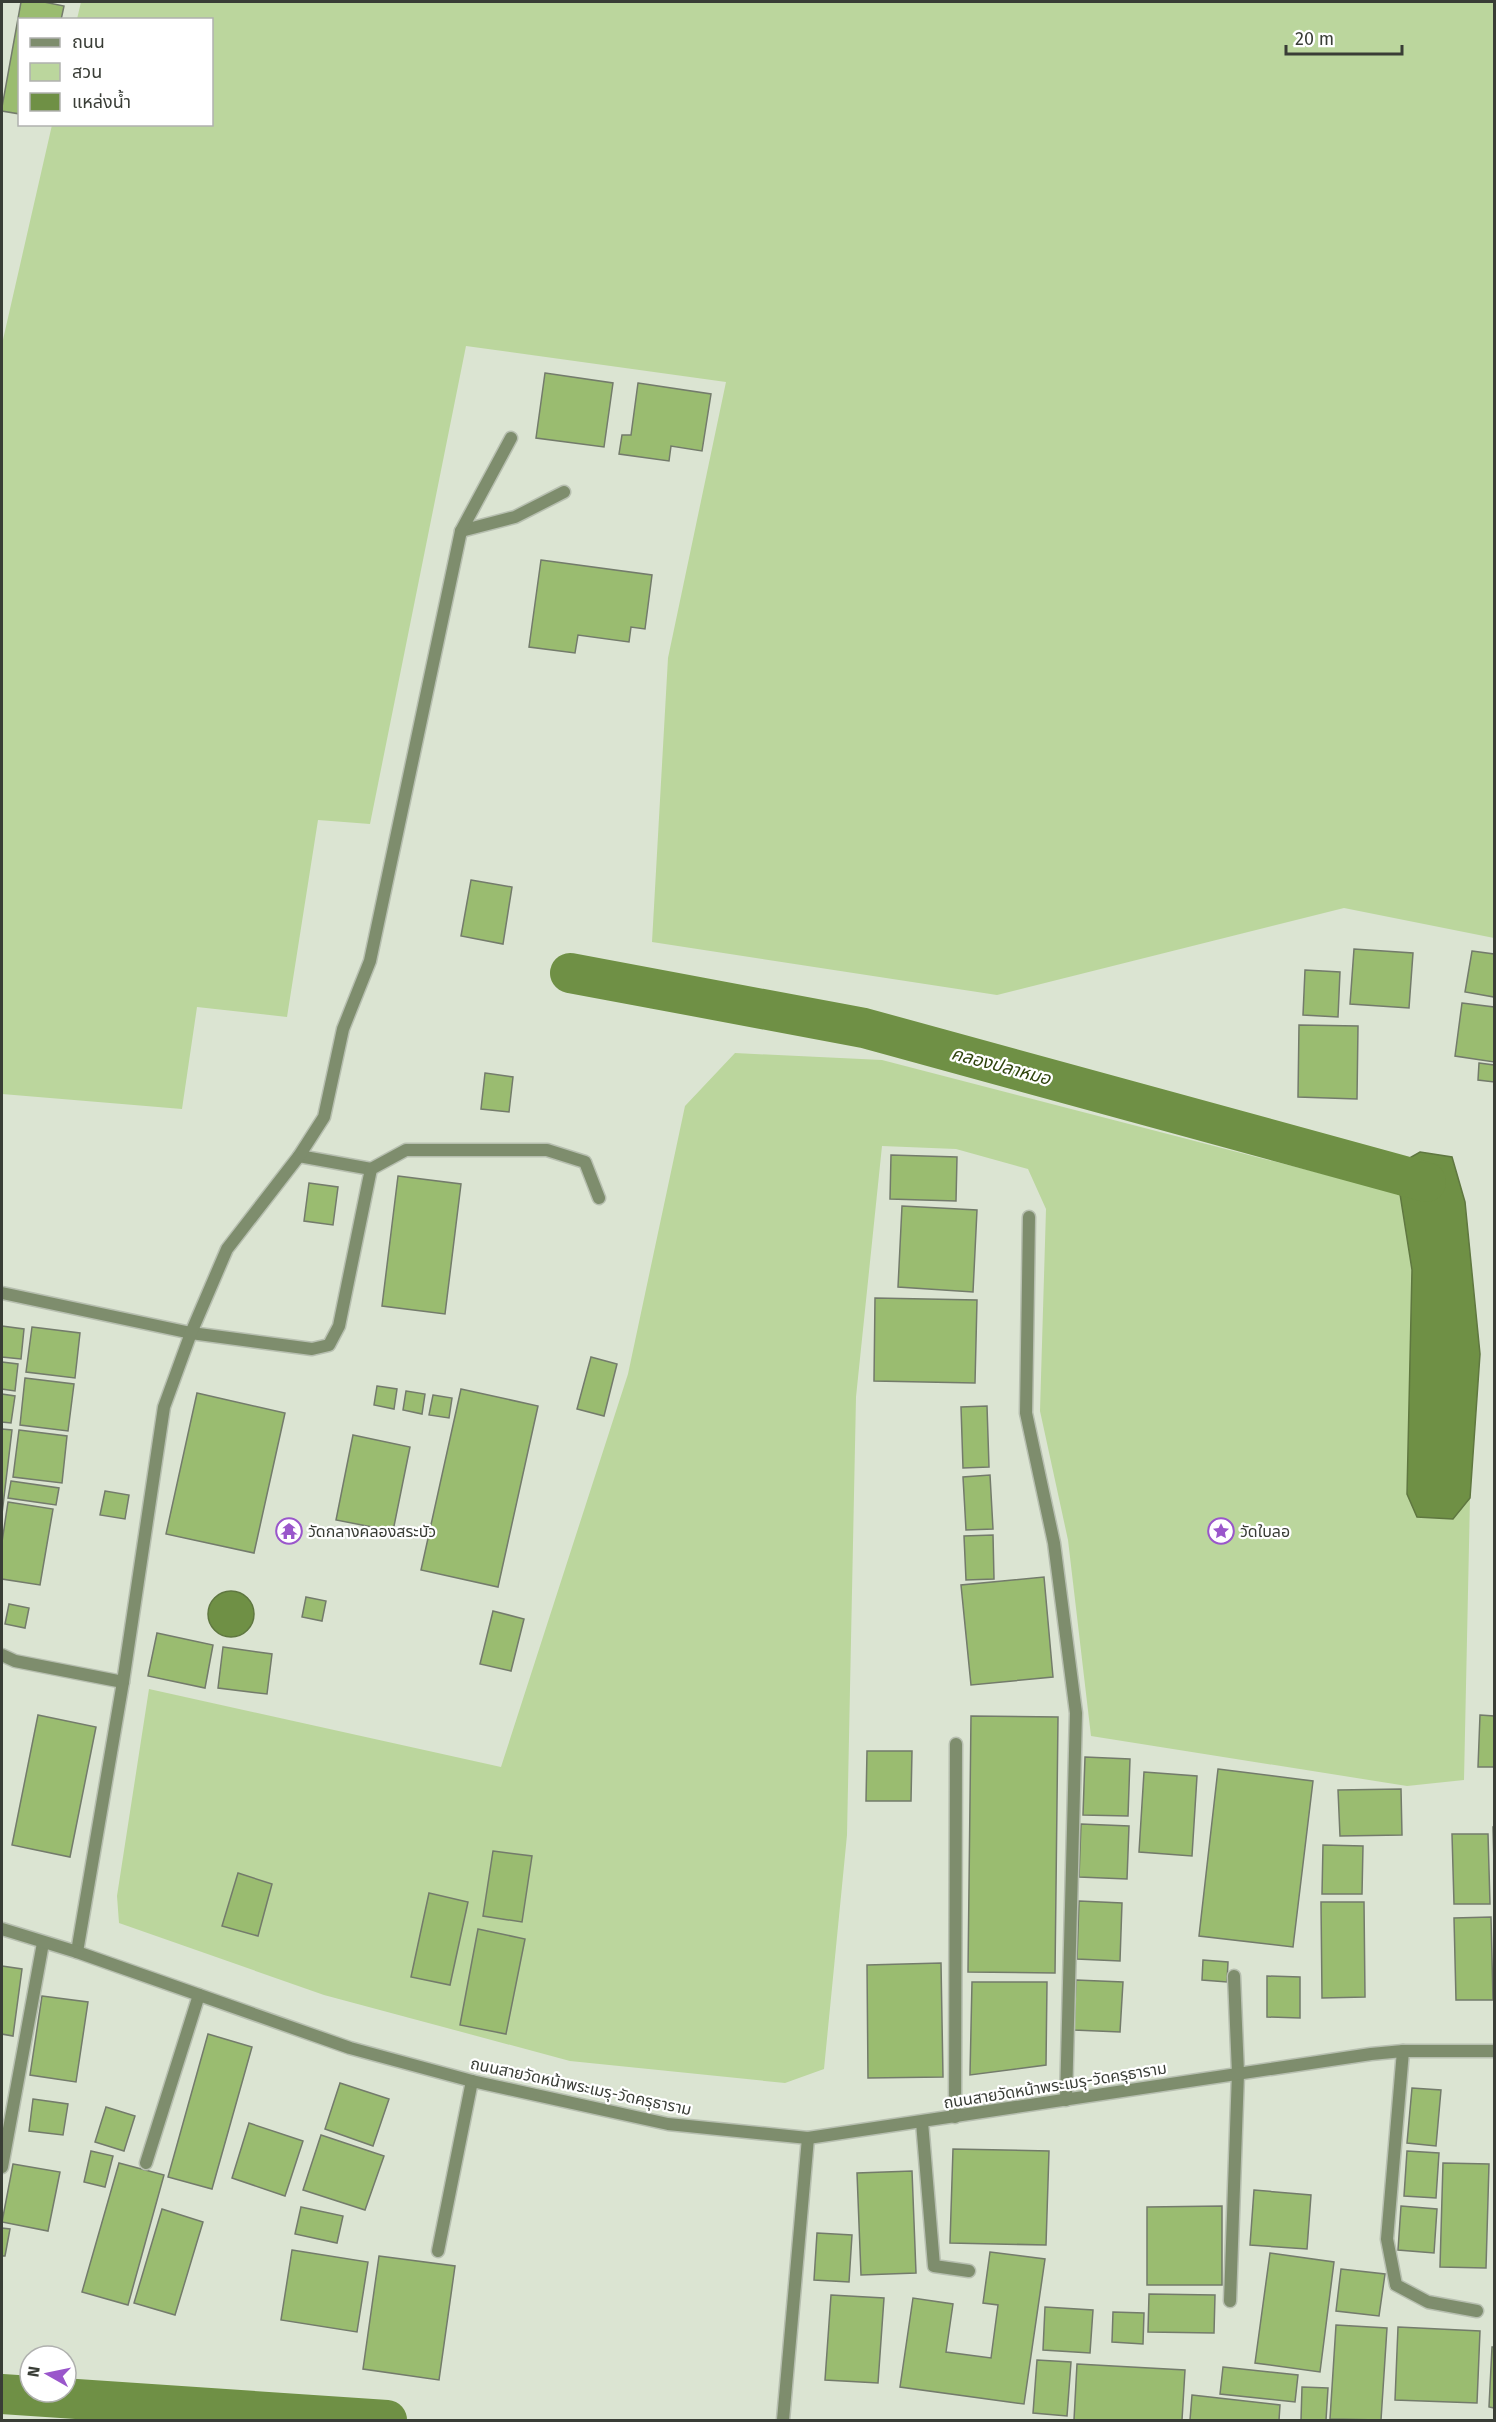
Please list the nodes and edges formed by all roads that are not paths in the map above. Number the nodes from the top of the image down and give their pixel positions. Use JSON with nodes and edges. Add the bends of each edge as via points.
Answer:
{"nodes":[{"id":1,"x":511,"y":438,"type":"dead end"},
{"id":2,"x":564,"y":492,"type":"dead end"},
{"id":3,"x":461,"y":531,"type":"junction"},
{"id":4,"x":299,"y":1156,"type":"junction"},
{"id":5,"x":371,"y":1169,"type":"junction"},
{"id":6,"x":599,"y":1198,"type":"dead end"},
{"id":7,"x":1029,"y":1217,"type":"dead end"},
{"id":8,"x":2,"y":1293,"type":"edge"},
{"id":9,"x":191,"y":1333,"type":"junction"},
{"id":10,"x":2,"y":1655,"type":"edge"},
{"id":11,"x":123,"y":1682,"type":"junction"},
{"id":12,"x":956,"y":1744,"type":"dead end"},
{"id":13,"x":2,"y":1929,"type":"edge"},
{"id":14,"x":43,"y":1943,"type":"junction"},
{"id":15,"x":77,"y":1952,"type":"junction"},
{"id":16,"x":1234,"y":1976,"type":"dead end"},
{"id":17,"x":199,"y":1995,"type":"junction"},
{"id":18,"x":1403,"y":2051,"type":"junction"},
{"id":19,"x":1494,"y":2051,"type":"edge"},
{"id":20,"x":1238,"y":2073,"type":"junction"},
{"id":21,"x":472,"y":2081,"type":"junction"},
{"id":22,"x":1066,"y":2100,"type":"junction"},
{"id":23,"x":955,"y":2117,"type":"junction"},
{"id":24,"x":922,"y":2122,"type":"junction"},
{"id":25,"x":808,"y":2138,"type":"junction"},
{"id":26,"x":146,"y":2163,"type":"dead end"},
{"id":27,"x":2,"y":2167,"type":"edge"},
{"id":28,"x":438,"y":2251,"type":"dead end"},
{"id":29,"x":969,"y":2271,"type":"dead end"},
{"id":30,"x":1230,"y":2301,"type":"dead end"},
{"id":31,"x":1477,"y":2311,"type":"dead end"},
{"id":32,"x":783,"y":2421,"type":"edge"}],
"edges":[{"from":1,"to":3,"type":"street"},
{"from":2,"to":3,"type":"street","via":[[515,517]]},
{"from":3,"to":4,"type":"street","via":[[370,961],[343,1029],[324,1117]]},
{"from":4,"to":5,"type":"street"},
{"from":4,"to":9,"type":"street","via":[[226,1249]]},
{"from":5,"to":6,"type":"street","via":[[406,1150],[547,1150],[585,1162]]},
{"from":5,"to":9,"type":"street","via":[[339,1326],[329,1345],[312,1349]]},
{"from":7,"to":22,"type":"street","via":[[1026,1413],[1054,1543],[1076,1713]]},
{"from":8,"to":9,"type":"street"},
{"from":9,"to":11,"type":"street","via":[[164,1407]]},
{"from":10,"to":11,"type":"street","via":[[15,1661]]},
{"from":11,"to":15,"type":"street"},
{"from":12,"to":23,"type":"street"},
{"from":13,"to":14,"type":"street","name":"ถนนสายวัดหน้าพระเมรุ-วัดครุธาราม"},
{"from":14,"to":15,"type":"street","name":"ถนนสายวัดหน้าพระเมรุ-วัดครุธาราม"},
{"from":14,"to":27,"type":"street"},
{"from":15,"to":17,"type":"street","name":"ถนนสายวัดหน้าพระเมรุ-วัดครุธาราม"},
{"from":16,"to":20,"type":"street"},
{"from":17,"to":21,"type":"street","name":"ถนนสายวัดหน้าพระเมรุ-วัดครุธาราม","via":[[350,2048]]},
{"from":17,"to":26,"type":"street"},
{"from":18,"to":19,"type":"street","name":"ถนนสายวัดหน้าพระเมรุ-วัดครุธาราม"},
{"from":18,"to":20,"type":"street","name":"ถนนสายวัดหน้าพระเมรุ-วัดครุธาราม"},
{"from":18,"to":31,"type":"street","via":[[1387,2239],[1396,2285],[1428,2302]]},
{"from":20,"to":22,"type":"street","name":"ถนนสายวัดหน้าพระเมรุ-วัดครุธาราม"},
{"from":20,"to":30,"type":"street"},
{"from":21,"to":25,"type":"street","name":"ถนนสายวัดหน้าพระเมรุ-วัดครุธาราม","via":[[668,2124]]},
{"from":21,"to":28,"type":"street"},
{"from":22,"to":23,"type":"street","name":"ถนนสายวัดหน้าพระเมรุ-วัดครุธาราม"},
{"from":23,"to":24,"type":"street","name":"ถนนสายวัดหน้าพระเมรุ-วัดครุธาราม"},
{"from":24,"to":25,"type":"street","name":"ถนนสายวัดหน้าพระเมรุ-วัดครุธาราม"},
{"from":24,"to":29,"type":"street","via":[[934,2266]]},
{"from":25,"to":32,"type":"street"}]}
